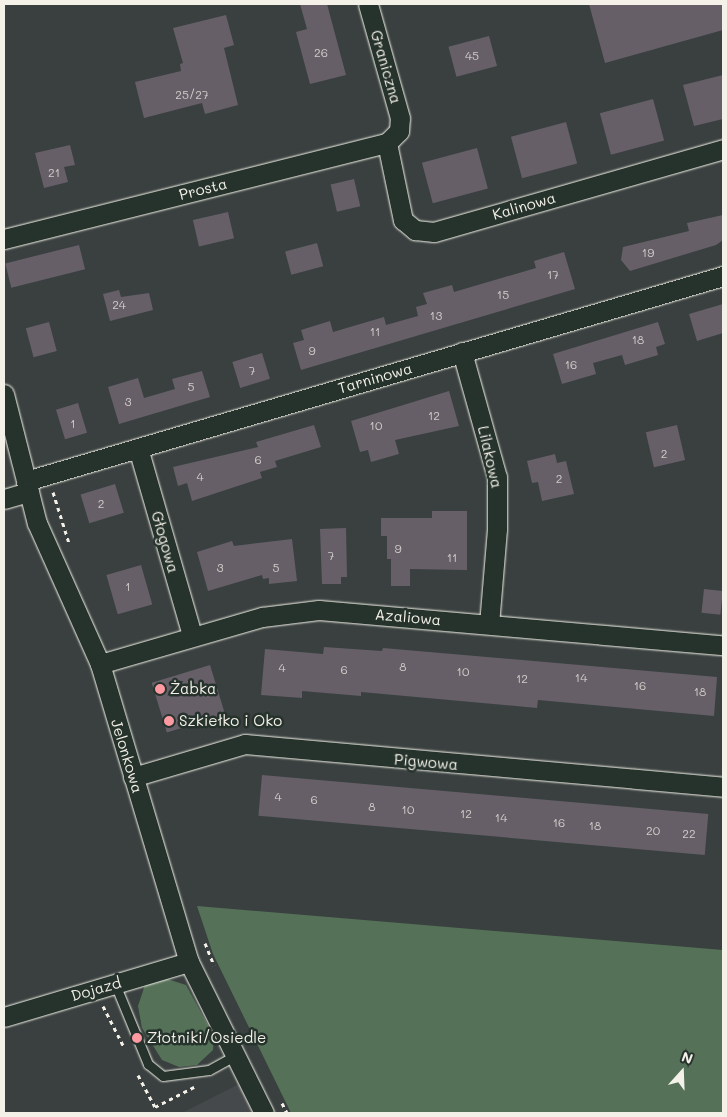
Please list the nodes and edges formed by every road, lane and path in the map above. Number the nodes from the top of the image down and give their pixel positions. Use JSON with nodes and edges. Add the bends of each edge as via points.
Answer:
{"nodes":[{"id":1,"x":368,"y":4,"type":"edge"},
{"id":2,"x":393,"y":137,"type":"junction"},
{"id":3,"x":723,"y":149,"type":"edge"},
{"id":4,"x":4,"y":239,"type":"edge"},
{"id":5,"x":723,"y":276,"type":"edge"},
{"id":6,"x":462,"y":352,"type":"junction"},
{"id":7,"x":4,"y":394,"type":"edge"},
{"id":8,"x":138,"y":448,"type":"junction"},
{"id":9,"x":28,"y":487,"type":"junction"},
{"id":10,"x":4,"y":500,"type":"edge"},
{"id":11,"x":489,"y":624,"type":"junction"},
{"id":12,"x":192,"y":635,"type":"junction"},
{"id":13,"x":723,"y":645,"type":"edge"},
{"id":14,"x":100,"y":664,"type":"junction"},
{"id":15,"x":133,"y":777,"type":"junction"},
{"id":16,"x":723,"y":787,"type":"edge"},
{"id":17,"x":202,"y":934,"type":"dead end"},
{"id":18,"x":189,"y":962,"type":"junction"},
{"id":19,"x":216,"y":970,"type":"dead end"},
{"id":20,"x":115,"y":984,"type":"junction"},
{"id":21,"x":4,"y":1017,"type":"edge"},
{"id":22,"x":234,"y":1056,"type":"junction"},
{"id":23,"x":279,"y":1098,"type":"dead end"},
{"id":24,"x":264,"y":1113,"type":"edge"},
{"id":25,"x":287,"y":1113,"type":"edge"}],
"edges":[{"from":1,"to":2,"type":"street","name":"Graniczna","via":[[400,118]]},
{"from":2,"to":3,"type":"street","name":"Kalinowa","via":[[403,220],[415,230],[434,232]]},
{"from":2,"to":4,"type":"street","name":"Prosta"},
{"from":5,"to":6,"type":"street","name":"Tarninowa"},
{"from":6,"to":8,"type":"street","name":"Tarninowa"},
{"from":6,"to":11,"type":"street","name":"Lilakowa","via":[[497,477],[497,529]]},
{"from":7,"to":9,"type":"street","name":"Jelonkowa"},
{"from":8,"to":9,"type":"street","name":"Tarninowa"},
{"from":8,"to":12,"type":"street","name":"Głogowa"},
{"from":9,"to":10,"type":"street","name":"Tarninowa"},
{"from":9,"to":14,"type":"street","name":"Jelonkowa","via":[[42,536]]},
{"from":11,"to":12,"type":"street","name":"Azaliowa","via":[[319,610],[262,617]]},
{"from":11,"to":13,"type":"street","name":"Azaliowa"},
{"from":12,"to":14,"type":"street","name":"Azaliowa"},
{"from":14,"to":15,"type":"street","name":"Jelonkowa"},
{"from":15,"to":16,"type":"street","name":"Pigwowa","via":[[245,744]]},
{"from":15,"to":18,"type":"street","name":"Jelonkowa"},
{"from":17,"to":19,"type":"path"},
{"from":18,"to":20,"type":"street","name":"Dojazd"},
{"from":18,"to":22,"type":"street","name":"Jelonkowa"},
{"from":20,"to":21,"type":"street","name":"Dojazd"},
{"from":20,"to":22,"type":"lane","via":[[148,1064],[163,1076],[209,1070]]},
{"from":22,"to":24,"type":"street","name":"Jelonkowa"},
{"from":23,"to":25,"type":"path"}]}
